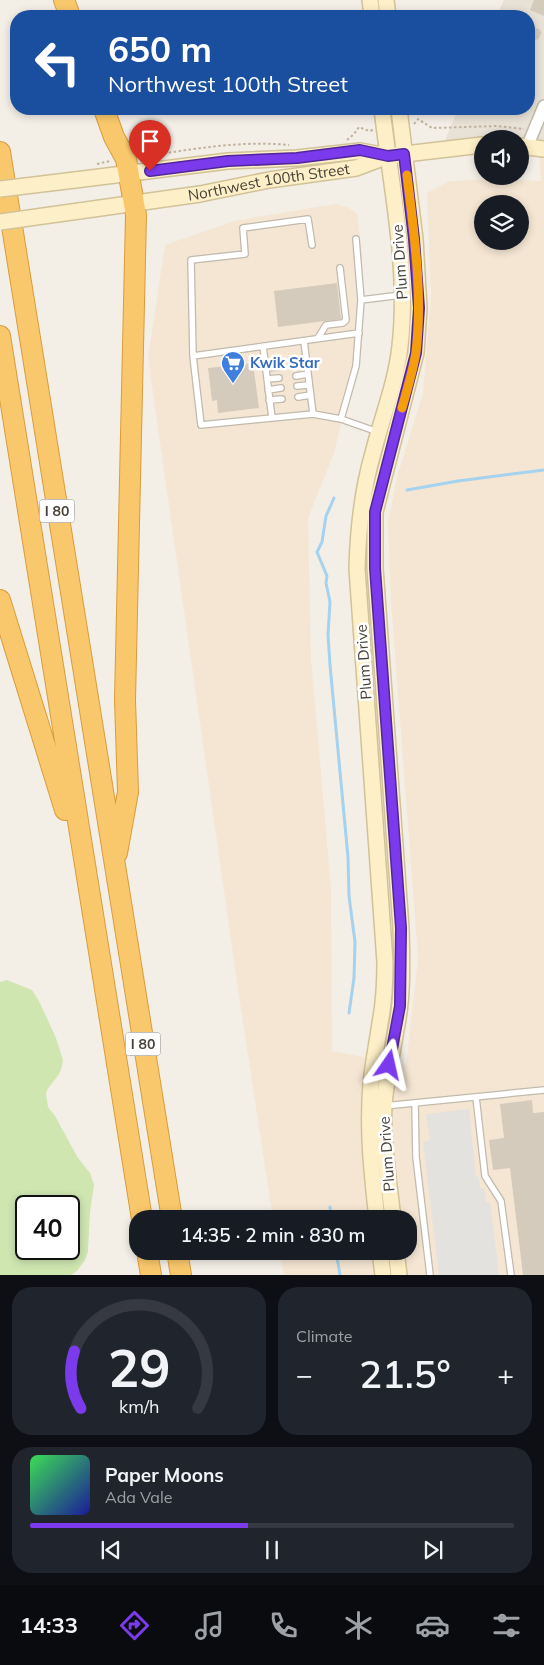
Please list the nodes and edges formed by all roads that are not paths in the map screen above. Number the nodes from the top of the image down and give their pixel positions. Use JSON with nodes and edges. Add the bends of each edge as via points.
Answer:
{"nodes":[{"id":1,"x":544,"y":106,"type":"edge"},
{"id":2,"x":106,"y":115,"type":"edge"},
{"id":3,"x":383,"y":115,"type":"edge"},
{"id":4,"x":400,"y":115,"type":"edge"},
{"id":5,"x":529,"y":140,"type":"edge"},
{"id":6,"x":474,"y":146,"type":"edge"},
{"id":7,"x":529,"y":148,"type":"edge"},
{"id":8,"x":544,"y":149,"type":"edge"},
{"id":9,"x":0,"y":152,"type":"edge"},
{"id":10,"x":404,"y":154,"type":"junction"},
{"id":11,"x":388,"y":156,"type":"junction"},
{"id":12,"x":128,"y":173,"type":"junction"},
{"id":13,"x":0,"y":190,"type":"edge"},
{"id":14,"x":134,"y":203,"type":"junction"},
{"id":15,"x":0,"y":222,"type":"edge"},
{"id":16,"x":356,"y":239,"type":"dead end"},
{"id":17,"x":312,"y":245,"type":"dead end"},
{"id":18,"x":340,"y":268,"type":"dead end"},
{"id":19,"x":403,"y":295,"type":"junction"},
{"id":20,"x":361,"y":300,"type":"junction"},
{"id":21,"x":359,"y":333,"type":"junction"},
{"id":22,"x":0,"y":336,"type":"edge"},
{"id":23,"x":318,"y":338,"type":"junction"},
{"id":24,"x":304,"y":341,"type":"junction"},
{"id":25,"x":263,"y":346,"type":"junction"},
{"id":26,"x":193,"y":356,"type":"junction"},
{"id":27,"x":307,"y":364,"type":"junction"},
{"id":28,"x":294,"y":365,"type":"dead end"},
{"id":29,"x":278,"y":367,"type":"dead end"},
{"id":30,"x":266,"y":368,"type":"junction"},
{"id":31,"x":308,"y":374,"type":"junction"},
{"id":32,"x":296,"y":376,"type":"dead end"},
{"id":33,"x":279,"y":378,"type":"dead end"},
{"id":34,"x":267,"y":379,"type":"junction"},
{"id":35,"x":309,"y":385,"type":"junction"},
{"id":36,"x":297,"y":386,"type":"dead end"},
{"id":37,"x":281,"y":388,"type":"dead end"},
{"id":38,"x":268,"y":390,"type":"junction"},
{"id":39,"x":311,"y":396,"type":"junction"},
{"id":40,"x":298,"y":397,"type":"dead end"},
{"id":41,"x":282,"y":399,"type":"dead end"},
{"id":42,"x":269,"y":400,"type":"junction"},
{"id":43,"x":313,"y":414,"type":"junction"},
{"id":44,"x":272,"y":418,"type":"junction"},
{"id":45,"x":341,"y":419,"type":"junction"},
{"id":46,"x":379,"y":433,"type":"junction"},
{"id":47,"x":394,"y":438,"type":"junction"},
{"id":48,"x":0,"y":600,"type":"edge"},
{"id":49,"x":393,"y":824,"type":"junction"},
{"id":50,"x":376,"y":825,"type":"junction"},
{"id":51,"x":114,"y":870,"type":"junction"},
{"id":52,"x":87,"y":880,"type":"junction"},
{"id":53,"x":544,"y":1090,"type":"edge"},
{"id":54,"x":476,"y":1097,"type":"junction"},
{"id":55,"x":415,"y":1103,"type":"junction"},
{"id":56,"x":377,"y":1107,"type":"junction"},
{"id":57,"x":141,"y":1210,"type":"edge"},
{"id":58,"x":171,"y":1210,"type":"edge"},
{"id":59,"x":376,"y":1210,"type":"edge"},
{"id":60,"x":392,"y":1210,"type":"edge"},
{"id":61,"x":149,"y":1260,"type":"edge"},
{"id":62,"x":178,"y":1260,"type":"edge"},
{"id":63,"x":381,"y":1260,"type":"edge"},
{"id":64,"x":397,"y":1260,"type":"edge"},
{"id":65,"x":151,"y":1275,"type":"edge"},
{"id":66,"x":181,"y":1275,"type":"edge"},
{"id":67,"x":382,"y":1275,"type":"edge"},
{"id":68,"x":399,"y":1275,"type":"edge"},
{"id":69,"x":430,"y":1275,"type":"edge"},
{"id":70,"x":511,"y":1275,"type":"edge"}],
"edges":[{"from":1,"to":5,"type":"street"},
{"from":2,"to":12,"type":"highway","via":[[126,159]]},
{"from":3,"to":11,"type":"street","name":"Plum Drive"},
{"from":4,"to":10,"type":"street","name":"Plum Drive"},
{"from":6,"to":10,"type":"street"},
{"from":7,"to":8,"type":"street"},
{"from":9,"to":51,"type":"highway","number":"I 80"},
{"from":10,"to":11,"type":"street"},
{"from":10,"to":47,"type":"street","name":"Plum Drive","via":[[419,308],[416,353]]},
{"from":11,"to":12,"type":"street","name":"Northwest 100th Street","via":[[360,150]]},
{"from":11,"to":14,"type":"street","name":"Northwest 100th Street","via":[[356,168]]},
{"from":11,"to":19,"type":"street","name":"Plum Drive"},
{"from":12,"to":13,"type":"street","name":"Northwest 100th Street","bridge":true},
{"from":12,"to":14,"type":"highway"},
{"from":14,"to":15,"type":"street","name":"Northwest 100th Street","bridge":true},
{"from":14,"to":51,"type":"highway","via":[[124,700],[128,792]]},
{"from":16,"to":20,"type":"lane"},
{"from":17,"to":26,"type":"lane","via":[[308,219],[243,228],[245,254],[191,260]]},
{"from":18,"to":23,"type":"lane","via":[[346,320],[326,325]]},
{"from":19,"to":20,"type":"lane"},
{"from":19,"to":46,"type":"street","name":"Plum Drive","via":[[398,361]]},
{"from":20,"to":21,"type":"lane"},
{"from":21,"to":23,"type":"lane"},
{"from":21,"to":45,"type":"lane","via":[[356,366]]},
{"from":22,"to":52,"type":"highway","number":"I 80"},
{"from":23,"to":24,"type":"lane"},
{"from":24,"to":25,"type":"lane"},
{"from":24,"to":27,"type":"lane"},
{"from":25,"to":26,"type":"lane"},
{"from":25,"to":30,"type":"lane"},
{"from":26,"to":44,"type":"lane","via":[[201,425]]},
{"from":27,"to":28,"type":"lane"},
{"from":27,"to":31,"type":"lane"},
{"from":29,"to":30,"type":"lane"},
{"from":30,"to":34,"type":"lane"},
{"from":31,"to":32,"type":"lane"},
{"from":31,"to":35,"type":"lane"},
{"from":33,"to":34,"type":"lane"},
{"from":34,"to":38,"type":"lane"},
{"from":35,"to":36,"type":"lane"},
{"from":35,"to":39,"type":"lane"},
{"from":37,"to":38,"type":"lane"},
{"from":38,"to":42,"type":"lane"},
{"from":39,"to":40,"type":"lane"},
{"from":39,"to":43,"type":"lane"},
{"from":41,"to":42,"type":"lane"},
{"from":42,"to":44,"type":"lane"},
{"from":43,"to":44,"type":"lane"},
{"from":43,"to":45,"type":"lane"},
{"from":45,"to":46,"type":"lane"},
{"from":46,"to":47,"type":"lane"},
{"from":46,"to":50,"type":"street","name":"Plum Drive","via":[[360,510],[357,569]]},
{"from":47,"to":49,"type":"street","name":"Plum Drive","via":[[375,512],[374,539]]},
{"from":48,"to":52,"type":"highway"},
{"from":49,"to":50,"type":"lane"},
{"from":49,"to":56,"type":"street","name":"Plum Drive","via":[[401,928],[400,1006],[387,1079]]},
{"from":50,"to":56,"type":"street","name":"Plum Drive","via":[[385,990],[374,1052]]},
{"from":51,"to":58,"type":"highway","number":"I 80"},
{"from":52,"to":57,"type":"highway","number":"I 80"},
{"from":53,"to":54,"type":"lane"},
{"from":54,"to":55,"type":"lane"},
{"from":54,"to":70,"type":"lane","via":[[485,1176],[501,1201]]},
{"from":55,"to":56,"type":"lane"},
{"from":55,"to":69,"type":"lane","via":[[416,1157]]},
{"from":56,"to":59,"type":"street","name":"Plum Drive","via":[[369,1145]]},
{"from":56,"to":60,"type":"street","name":"Plum Drive","via":[[385,1142]]},
{"from":61,"to":65,"type":"highway"},
{"from":62,"to":66,"type":"highway"},
{"from":63,"to":67,"type":"street"},
{"from":64,"to":68,"type":"street"}]}
